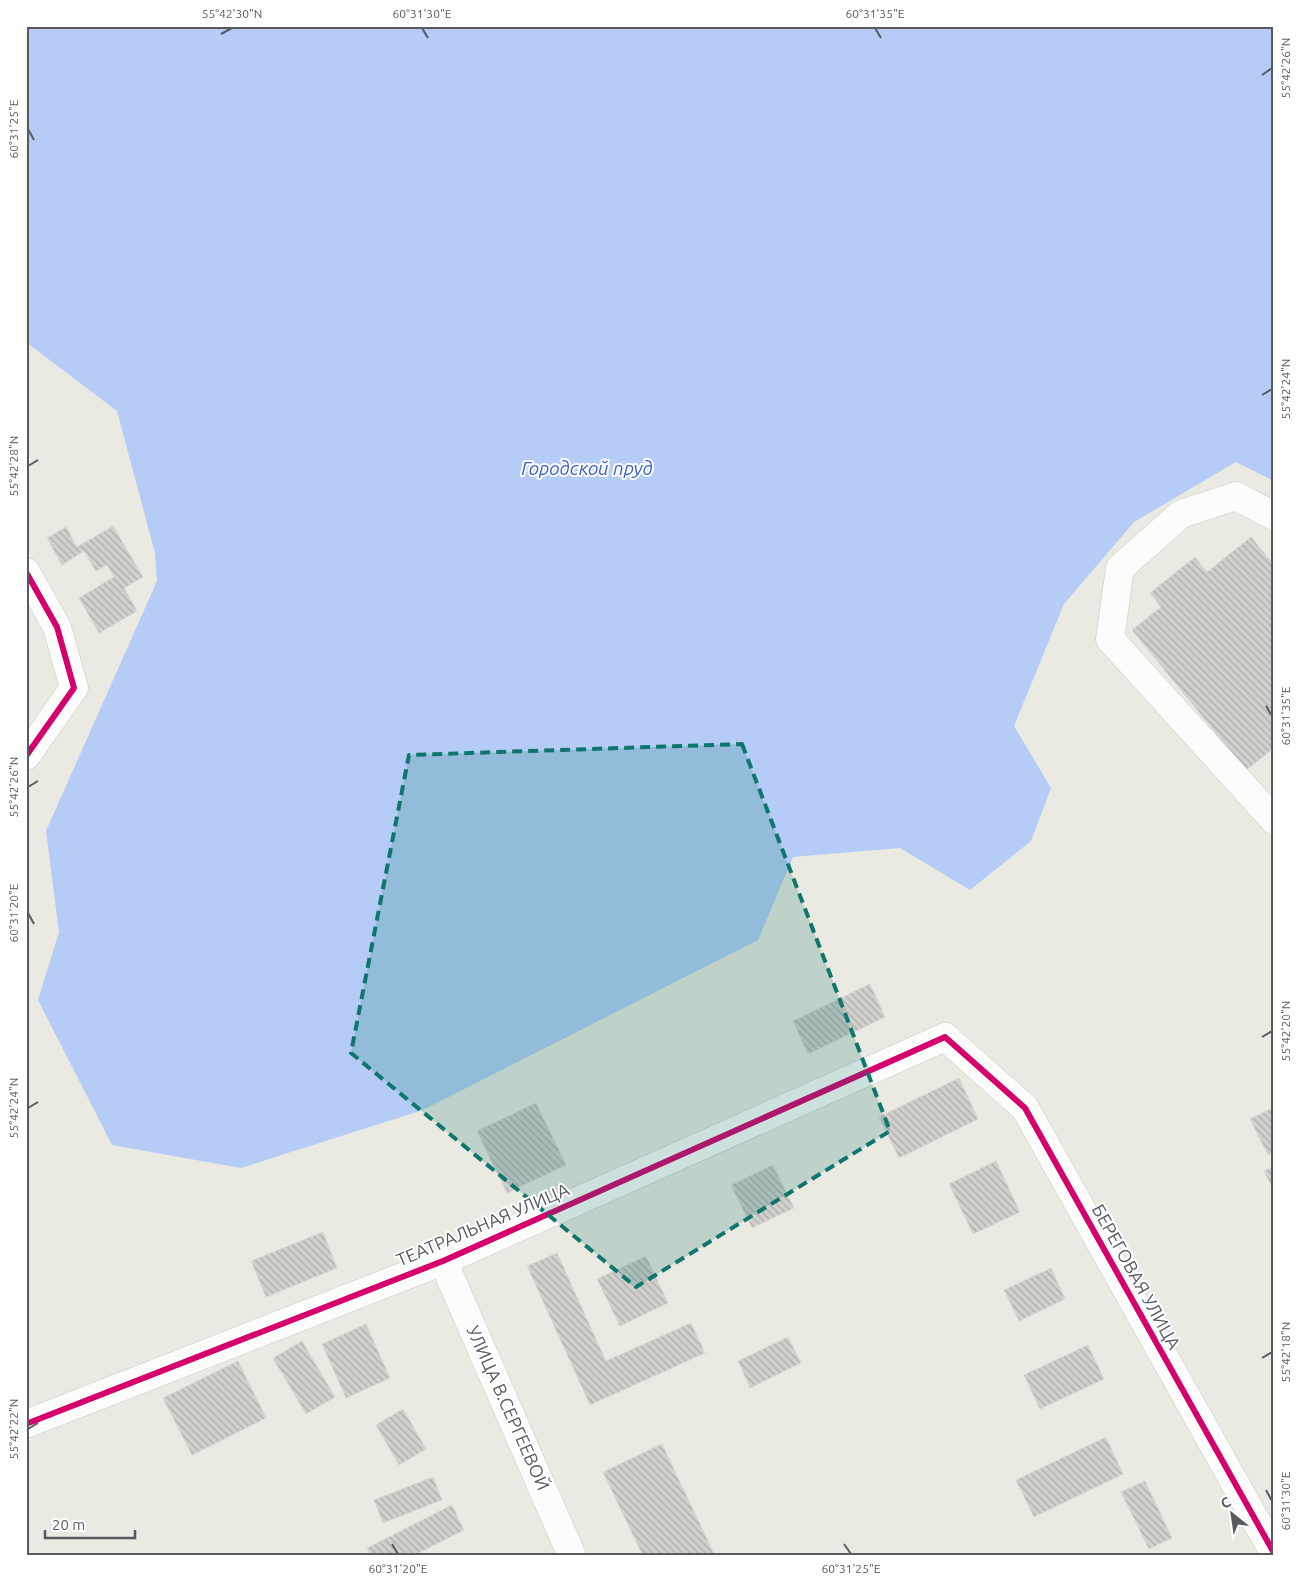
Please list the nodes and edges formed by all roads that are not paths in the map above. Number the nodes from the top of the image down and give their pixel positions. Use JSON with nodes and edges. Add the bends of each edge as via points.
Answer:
{"nodes":[{"id":1,"x":1274,"y":516,"type":"edge"},
{"id":2,"x":26,"y":572,"type":"edge"},
{"id":3,"x":26,"y":756,"type":"edge"},
{"id":4,"x":1274,"y":820,"type":"edge"},
{"id":5,"x":945,"y":1037,"type":"joint"},
{"id":6,"x":443,"y":1261,"type":"junction"},
{"id":7,"x":26,"y":1424,"type":"edge"},
{"id":8,"x":1274,"y":1553,"type":"edge"},
{"id":9,"x":572,"y":1556,"type":"edge"}],
"edges":[{"from":1,"to":4,"type":"street","via":[[1236,496],[1181,514],[1120,568],[1110,639]]},
{"from":2,"to":3,"type":"street","via":[[58,627],[74,688]]},
{"from":5,"to":6,"type":"street","name":"ТЕАТРАЛЬНАЯ УЛИЦА"},
{"from":5,"to":8,"type":"street","name":"БЕРЕГОВАЯ УЛИЦА","via":[[1024,1108]]},
{"from":6,"to":7,"type":"street","name":"ТЕАТРАЛЬНАЯ УЛИЦА"},
{"from":6,"to":9,"type":"street","name":"УЛИЦА В.СЕРГЕЕВОЙ"}]}
